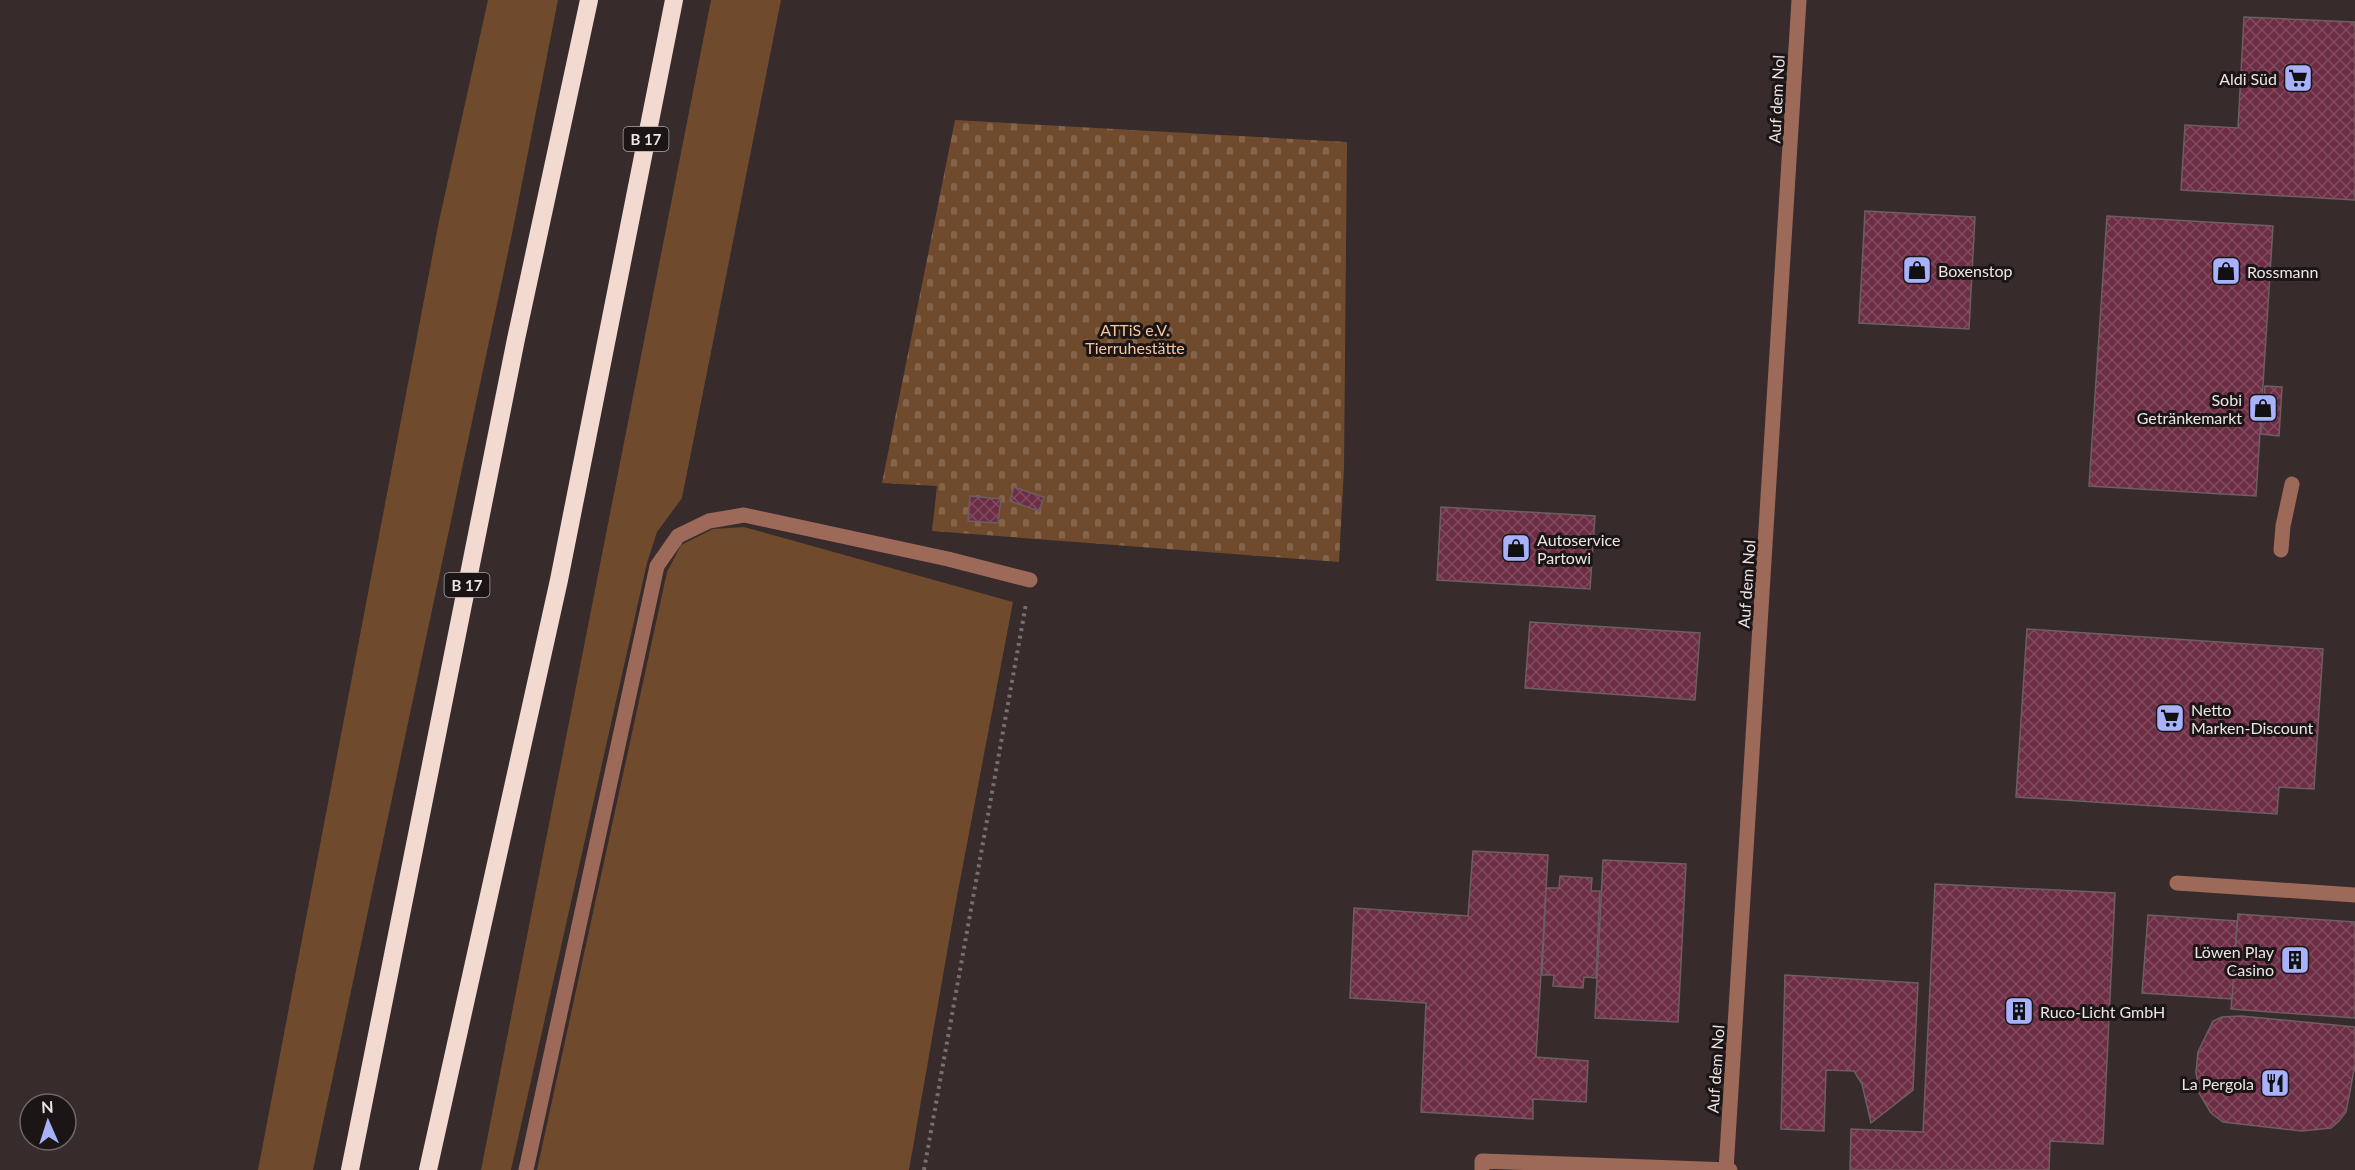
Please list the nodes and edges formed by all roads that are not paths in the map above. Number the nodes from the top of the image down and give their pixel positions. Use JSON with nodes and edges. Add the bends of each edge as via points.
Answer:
{"nodes":[{"id":1,"x":589,"y":0,"type":"edge"},
{"id":2,"x":674,"y":0,"type":"edge"},
{"id":3,"x":1799,"y":0,"type":"edge"},
{"id":4,"x":2292,"y":484,"type":"dead end"},
{"id":5,"x":2281,"y":550,"type":"dead end"},
{"id":6,"x":1030,"y":580,"type":"road end"},
{"id":7,"x":2177,"y":883,"type":"dead end"},
{"id":8,"x":2355,"y":895,"type":"edge"},
{"id":9,"x":350,"y":1170,"type":"edge"},
{"id":10,"x":428,"y":1170,"type":"edge"},
{"id":11,"x":526,"y":1170,"type":"edge"},
{"id":12,"x":1482,"y":1170,"type":"edge"},
{"id":13,"x":1728,"y":1170,"type":"edge"}],
"edges":[{"from":1,"to":9,"type":"highway","number":"B 17"},
{"from":2,"to":10,"type":"highway","number":"B 17","via":[[559,580]]},
{"from":3,"to":13,"type":"street","name":"Auf dem Nol"},
{"from":4,"to":5,"type":"street"},
{"from":6,"to":11,"type":"street","via":[[744,515],[709,521],[678,536],[657,566]]},
{"from":7,"to":8,"type":"street"},
{"from":12,"to":13,"type":"street","via":[[1482,1161]]}]}
